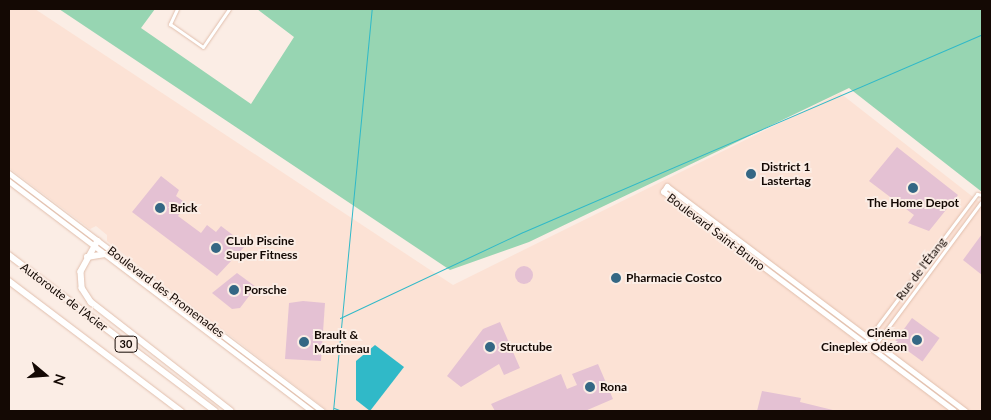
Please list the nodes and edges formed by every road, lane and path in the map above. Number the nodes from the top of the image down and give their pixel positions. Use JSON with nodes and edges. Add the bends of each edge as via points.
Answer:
{"nodes":[{"id":1,"x":178,"y":9,"type":"edge"},
{"id":2,"x":229,"y":9,"type":"edge"},
{"id":3,"x":9,"y":173,"type":"edge"},
{"id":4,"x":9,"y":181,"type":"edge"},
{"id":5,"x":982,"y":195,"type":"edge"},
{"id":6,"x":681,"y":196,"type":"junction"},
{"id":7,"x":982,"y":200,"type":"edge"},
{"id":8,"x":677,"y":202,"type":"junction"},
{"id":9,"x":96,"y":243,"type":"junction"},
{"id":10,"x":9,"y":250,"type":"edge"},
{"id":11,"x":935,"y":250,"type":"junction"},
{"id":12,"x":105,"y":254,"type":"junction"},
{"id":13,"x":942,"y":254,"type":"junction"},
{"id":14,"x":9,"y":255,"type":"edge"},
{"id":15,"x":87,"y":257,"type":"junction"},
{"id":16,"x":38,"y":277,"type":"junction"},
{"id":17,"x":9,"y":281,"type":"edge"},
{"id":18,"x":869,"y":338,"type":"junction"},
{"id":19,"x":876,"y":343,"type":"junction"},
{"id":20,"x":864,"y":344,"type":"junction"},
{"id":21,"x":871,"y":349,"type":"junction"},
{"id":22,"x":181,"y":411,"type":"edge"},
{"id":23,"x":215,"y":411,"type":"edge"},
{"id":24,"x":231,"y":411,"type":"edge"},
{"id":25,"x":312,"y":411,"type":"edge"},
{"id":26,"x":323,"y":411,"type":"edge"},
{"id":27,"x":954,"y":411,"type":"edge"},
{"id":28,"x":966,"y":411,"type":"edge"}],
"edges":[{"from":1,"to":2,"type":"street","via":[[170,24],[203,47]]},
{"from":3,"to":9,"type":"street","name":"Boulevard des Promenades"},
{"from":4,"to":9,"type":"street","name":"Boulevard des Promenades"},
{"from":5,"to":11,"type":"street","name":"Rue de l'Étang","via":[[977,194]]},
{"from":6,"to":8,"type":"street"},
{"from":6,"to":8,"type":"street","name":"Boulevard Saint-Bruno","via":[[667,186],[663,192]]},
{"from":6,"to":18,"type":"street","name":"Boulevard Saint-Bruno"},
{"from":7,"to":13,"type":"street","name":"Rue de l'Étang"},
{"from":8,"to":20,"type":"street","name":"Boulevard Saint-Bruno"},
{"from":9,"to":12,"type":"street","name":"Boulevard des Promenades"},
{"from":9,"to":15,"type":"highway"},
{"from":9,"to":26,"type":"street","name":"Boulevard des Promenades"},
{"from":10,"to":16,"type":"highway"},
{"from":11,"to":13,"type":"street"},
{"from":11,"to":18,"type":"street","name":"Rue de l'Étang"},
{"from":12,"to":15,"type":"highway"},
{"from":12,"to":25,"type":"street","name":"Boulevard des Promenades"},
{"from":13,"to":19,"type":"street","name":"Rue de l'Étang"},
{"from":14,"to":16,"type":"highway","name":"Autoroute de l'Acier","number":"30"},
{"from":15,"to":24,"type":"highway","via":[[82,286],[97,309]]},
{"from":16,"to":23,"type":"highway","name":"Autoroute de l'Acier","number":"30"},
{"from":17,"to":22,"type":"highway","name":"Autoroute de l'Acier","number":"30"},
{"from":18,"to":19,"type":"street","name":"Boulevard Saint-Bruno"},
{"from":18,"to":20,"type":"street","name":"Rue de l'Étang"},
{"from":19,"to":21,"type":"street","name":"Rue de l'Étang"},
{"from":19,"to":28,"type":"street","name":"Boulevard Saint-Bruno"},
{"from":20,"to":21,"type":"street","name":"Boulevard Saint-Bruno"},
{"from":21,"to":27,"type":"street","name":"Boulevard Saint-Bruno"}]}
